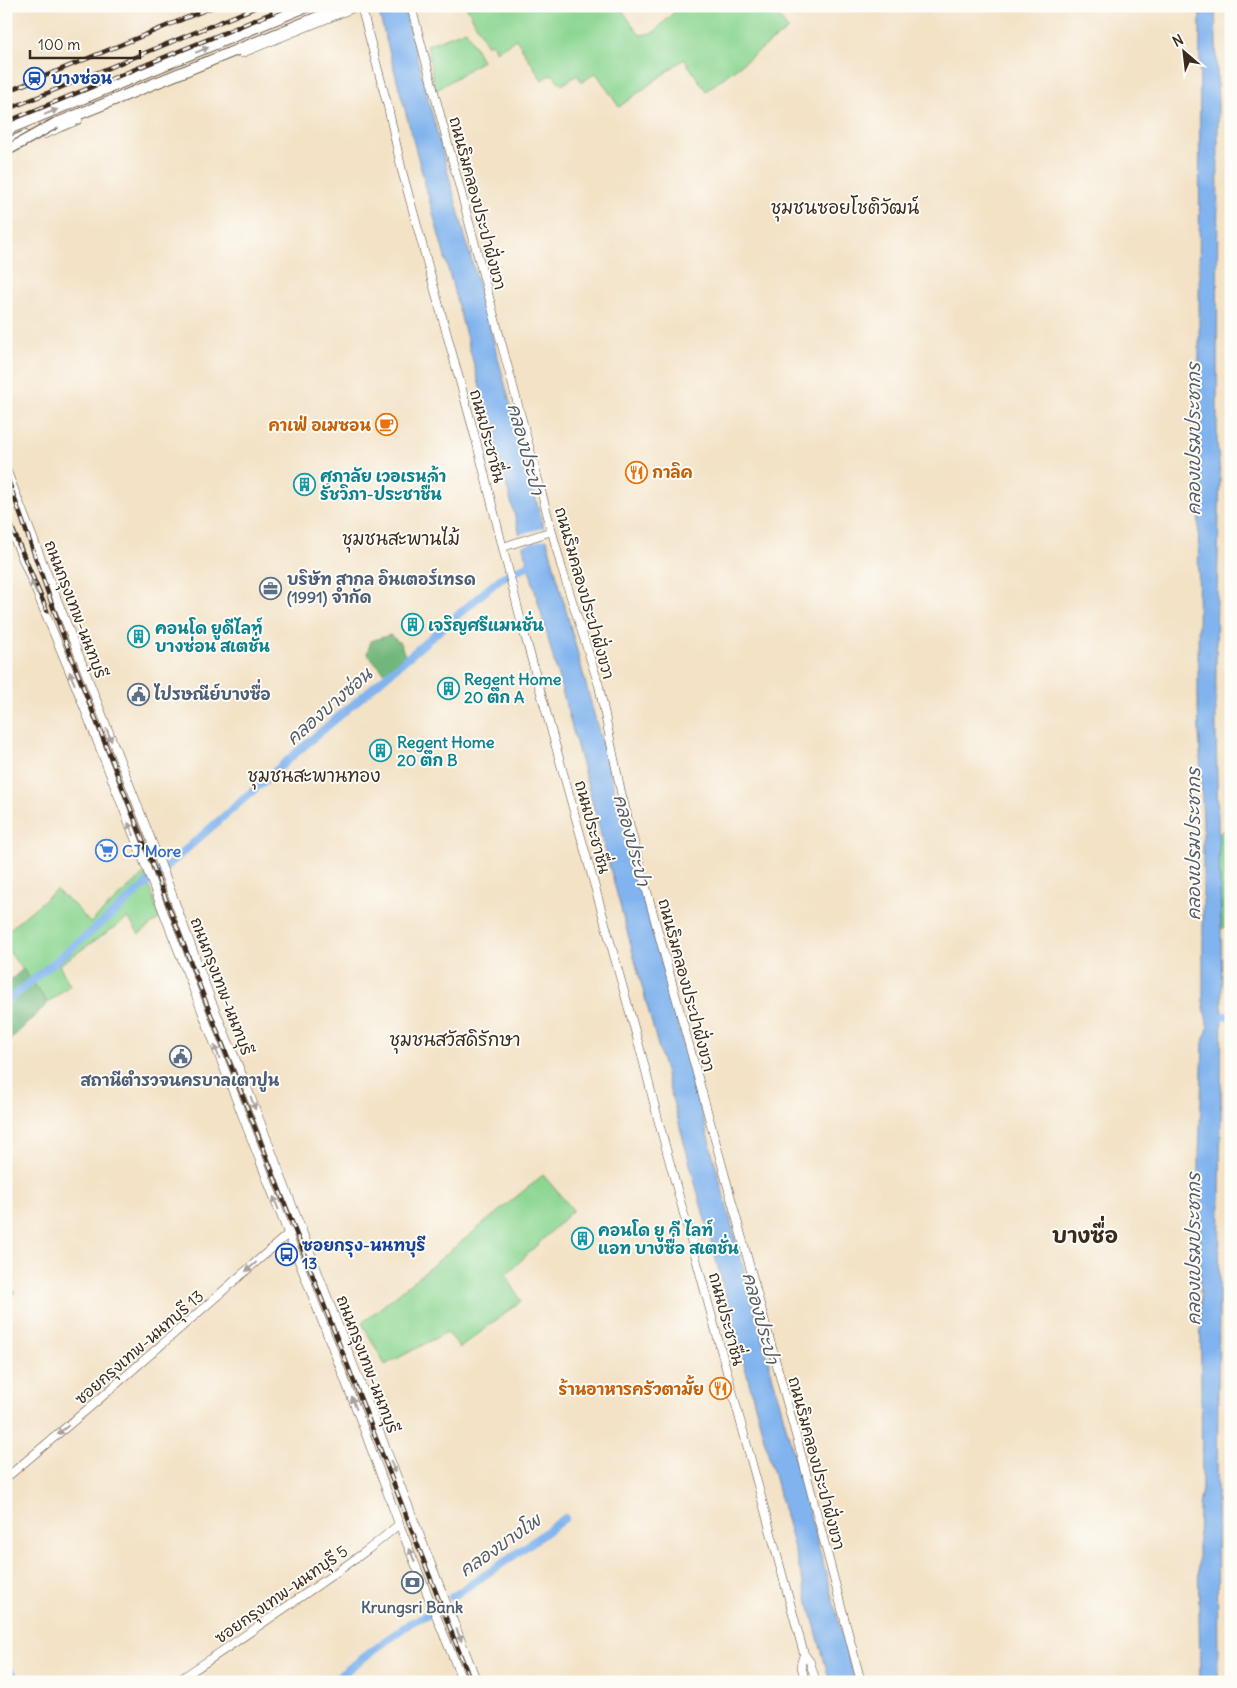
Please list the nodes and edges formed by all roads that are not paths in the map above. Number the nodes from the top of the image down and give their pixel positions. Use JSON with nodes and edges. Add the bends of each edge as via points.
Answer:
{"nodes":[{"id":1,"x":308,"y":6,"type":"edge"},
{"id":2,"x":345,"y":6,"type":"edge"},
{"id":3,"x":360,"y":6,"type":"edge"},
{"id":4,"x":411,"y":6,"type":"edge"},
{"id":5,"x":56,"y":123,"type":"junction"},
{"id":6,"x":6,"y":130,"type":"edge"},
{"id":7,"x":6,"y":144,"type":"edge"},
{"id":8,"x":6,"y":151,"type":"edge"},
{"id":9,"x":6,"y":469,"type":"edge"},
{"id":10,"x":6,"y":518,"type":"edge"},
{"id":11,"x":549,"y":532,"type":"junction"},
{"id":12,"x":503,"y":547,"type":"junction"},
{"id":13,"x":67,"y":624,"type":"junction"},
{"id":14,"x":53,"y":632,"type":"junction"},
{"id":15,"x":211,"y":1000,"type":"junction"},
{"id":16,"x":200,"y":1007,"type":"junction"},
{"id":17,"x":300,"y":1229,"type":"junction"},
{"id":18,"x":288,"y":1234,"type":"junction"},
{"id":19,"x":6,"y":1478,"type":"edge"},
{"id":20,"x":399,"y":1524,"type":"junction"},
{"id":21,"x":437,"y":1580,"type":"junction"},
{"id":22,"x":424,"y":1584,"type":"junction"},
{"id":23,"x":804,"y":1654,"type":"junction"},
{"id":24,"x":176,"y":1682,"type":"edge"},
{"id":25,"x":463,"y":1682,"type":"edge"},
{"id":26,"x":477,"y":1682,"type":"edge"},
{"id":27,"x":805,"y":1682,"type":"edge"},
{"id":28,"x":816,"y":1682,"type":"edge"},
{"id":29,"x":861,"y":1682,"type":"edge"}],
"edges":[{"from":6,"to":1,"type":"highway","one_way":true},
{"from":2,"to":5,"type":"highway"},
{"from":3,"to":8,"type":"main road"},
{"from":3,"to":12,"type":"main road","name":"ถนนประชาชื่น"},
{"from":4,"to":11,"type":"main road","name":"ถนนริมคลองประปาฝั่งขวา"},
{"from":5,"to":7,"type":"highway","bridge":true},
{"from":5,"to":8,"type":"highway","bridge":true},
{"from":9,"to":13,"type":"main road","name":"ถนนกรุงเทพ-นนทบุรี"},
{"from":14,"to":10,"type":"main road","name":"ถนนกรุงเทพ-นนทบุรี","one_way":true},
{"from":11,"to":12,"type":"main road"},
{"from":11,"to":29,"type":"main road","name":"ถนนริมคลองประปาฝั่งขวา","via":[[599,686],[642,873]]},
{"from":12,"to":23,"type":"main road","name":"ถนนประชาชื่น"},
{"from":13,"to":14,"type":"main road"},
{"from":13,"to":15,"type":"main road","name":"ถนนกรุงเทพ-นนทบุรี","one_way":true},
{"from":16,"to":14,"type":"main road","name":"ถนนกรุงเทพ-นนทบุรี","one_way":true},
{"from":15,"to":16,"type":"main road"},
{"from":15,"to":17,"type":"main road","name":"ถนนกรุงเทพ-นนทบุรี","one_way":true},
{"from":18,"to":16,"type":"main road","name":"ถนนกรุงเทพ-นนทบุรี","one_way":true},
{"from":17,"to":18,"type":"main road","name":"ซอยกรุงเทพ-นนทบุรี 13"},
{"from":17,"to":21,"type":"main road","name":"ถนนกรุงเทพ-นนทบุรี","one_way":true},
{"from":18,"to":19,"type":"main road","name":"ซอยกรุงเทพ-นนทบุรี 13","one_way":true},
{"from":20,"to":18,"type":"main road","name":"ถนนกรุงเทพ-นนทบุรี","one_way":true},
{"from":22,"to":20,"type":"main road","name":"ถนนกรุงเทพ-นนทบุรี","one_way":true},
{"from":20,"to":24,"type":"main road","name":"ซอยกรุงเทพ-นนทบุรี 5","via":[[334,1574]]},
{"from":21,"to":22,"type":"main road"},
{"from":21,"to":26,"type":"main road","name":"ถนนกรุงเทพ-นนทบุรี","one_way":true},
{"from":22,"to":25,"type":"main road","name":"ถนนกรุงเทพ-นนทบุรี"},
{"from":23,"to":27,"type":"main road","name":"ถนนประชาชื่น","via":[[801,1664]]},
{"from":23,"to":28,"type":"main road","name":"ถนนประชาชื่น"}]}
